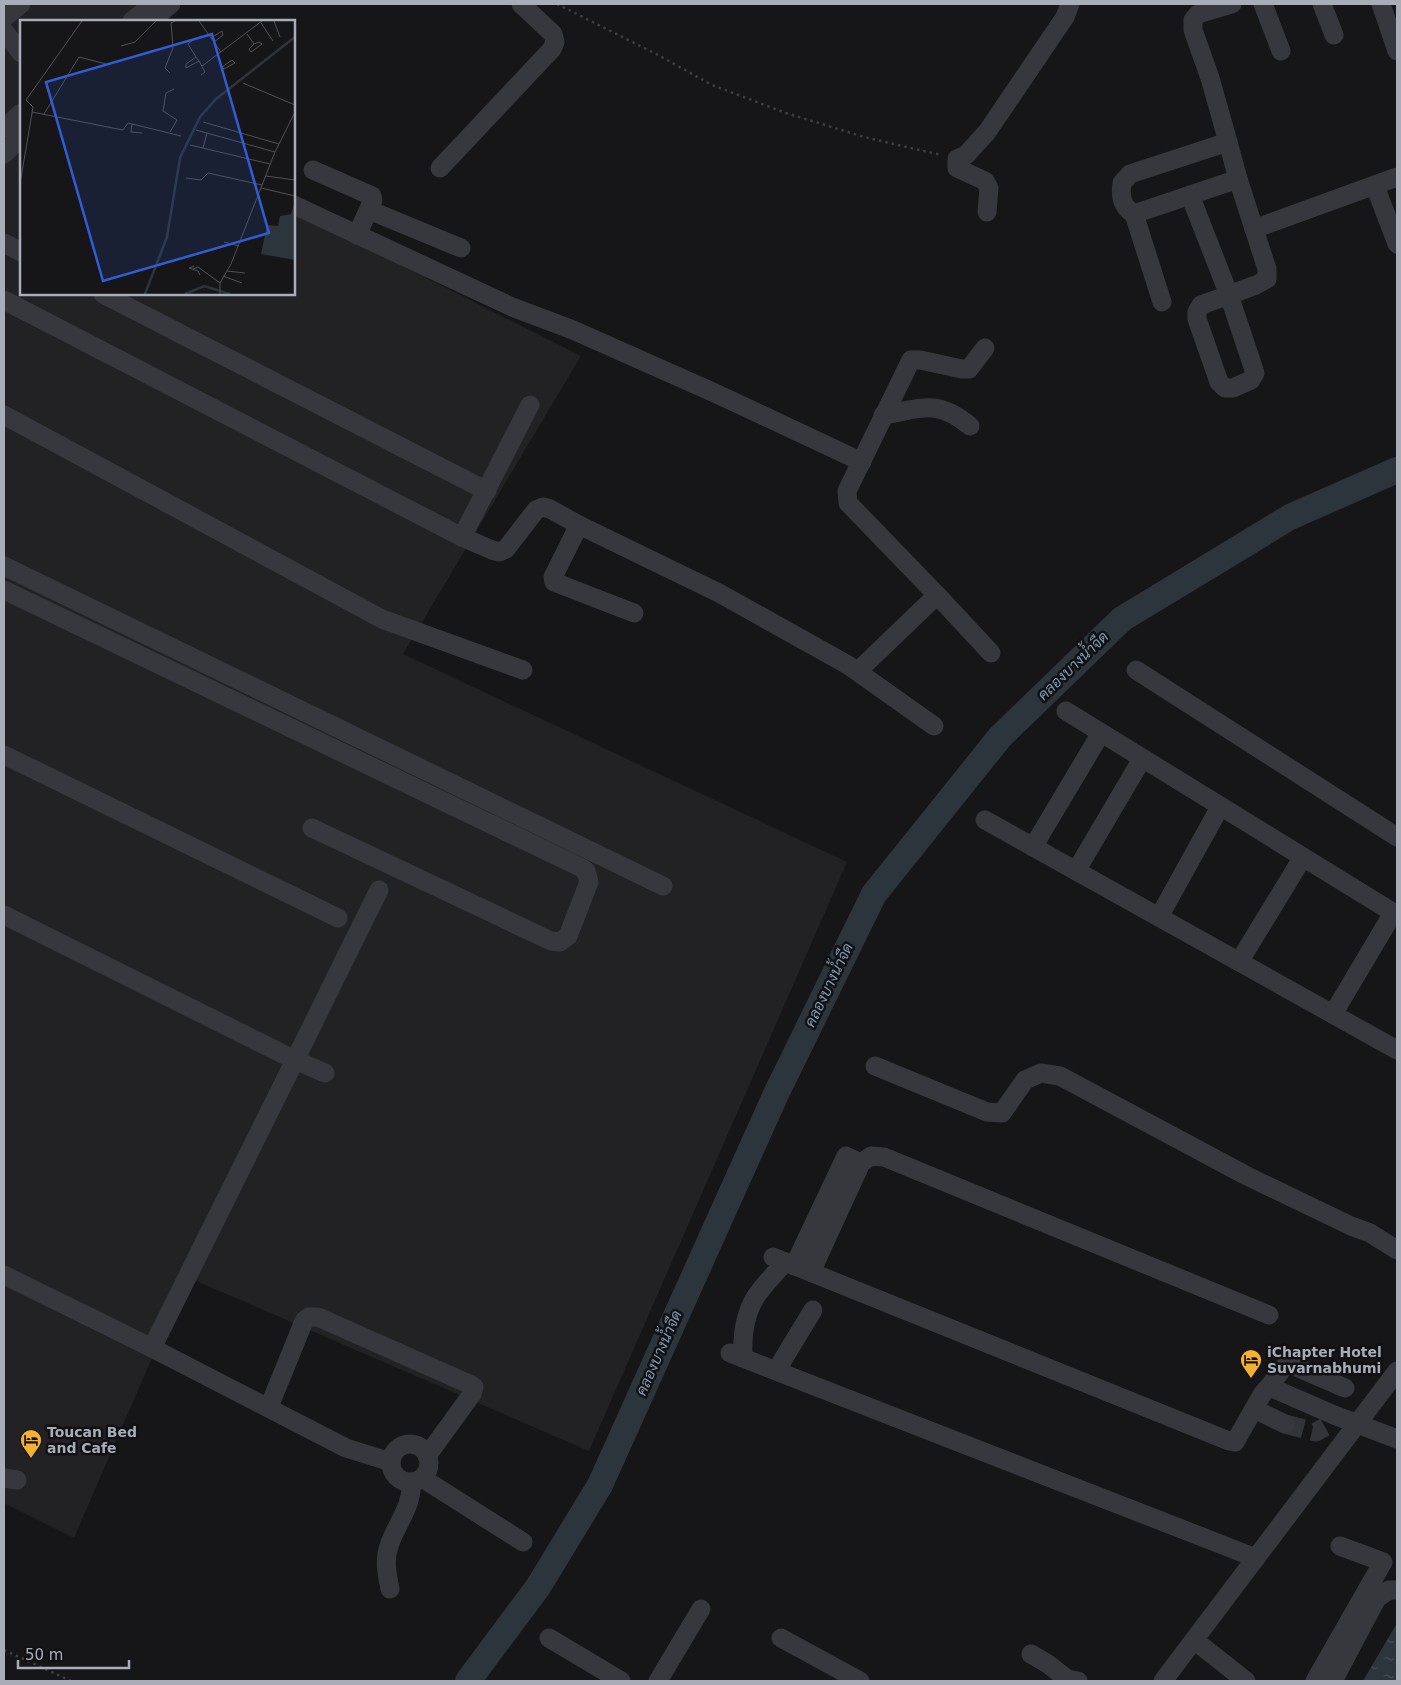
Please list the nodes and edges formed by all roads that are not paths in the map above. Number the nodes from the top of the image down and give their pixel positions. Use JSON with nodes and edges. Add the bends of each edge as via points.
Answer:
{"nodes":[{"id":1,"x":21,"y":4,"type":"edge"},
{"id":2,"x":153,"y":4,"type":"edge"},
{"id":3,"x":172,"y":4,"type":"edge"},
{"id":4,"x":522,"y":4,"type":"edge"},
{"id":5,"x":1070,"y":4,"type":"edge"},
{"id":6,"x":1232,"y":4,"type":"edge"},
{"id":7,"x":1263,"y":4,"type":"edge"},
{"id":8,"x":1322,"y":4,"type":"edge"},
{"id":9,"x":1381,"y":4,"type":"edge"},
{"id":10,"x":4,"y":18,"type":"edge"},
{"id":11,"x":133,"y":20,"type":"edge"},
{"id":12,"x":151,"y":20,"type":"edge"},
{"id":13,"x":1394,"y":26,"type":"edge"},
{"id":14,"x":4,"y":31,"type":"edge"},
{"id":15,"x":1334,"y":35,"type":"dead end"},
{"id":16,"x":1397,"y":51,"type":"edge"},
{"id":17,"x":20,"y":52,"type":"edge"},
{"id":18,"x":1282,"y":52,"type":"dead end"},
{"id":19,"x":20,"y":114,"type":"edge"},
{"id":20,"x":4,"y":129,"type":"edge"},
{"id":21,"x":20,"y":137,"type":"edge"},
{"id":22,"x":1228,"y":142,"type":"junction"},
{"id":23,"x":4,"y":154,"type":"edge"},
{"id":24,"x":440,"y":168,"type":"dead end"},
{"id":25,"x":313,"y":170,"type":"dead end"},
{"id":26,"x":1397,"y":178,"type":"edge"},
{"id":27,"x":1238,"y":179,"type":"junction"},
{"id":28,"x":1376,"y":186,"type":"junction"},
{"id":29,"x":1190,"y":195,"type":"junction"},
{"id":30,"x":369,"y":210,"type":"junction"},
{"id":31,"x":297,"y":212,"type":"edge"},
{"id":32,"x":987,"y":212,"type":"dead end"},
{"id":33,"x":1134,"y":214,"type":"junction"},
{"id":34,"x":1254,"y":228,"type":"junction"},
{"id":35,"x":357,"y":235,"type":"junction"},
{"id":36,"x":4,"y":243,"type":"edge"},
{"id":37,"x":1397,"y":244,"type":"edge"},
{"id":38,"x":461,"y":248,"type":"dead end"},
{"id":39,"x":20,"y":251,"type":"edge"},
{"id":40,"x":105,"y":295,"type":"edge"},
{"id":41,"x":1229,"y":295,"type":"junction"},
{"id":42,"x":4,"y":300,"type":"edge"},
{"id":43,"x":1162,"y":302,"type":"dead end"},
{"id":44,"x":985,"y":348,"type":"dead end"},
{"id":45,"x":530,"y":405,"type":"dead end"},
{"id":46,"x":4,"y":415,"type":"edge"},
{"id":47,"x":883,"y":415,"type":"junction"},
{"id":48,"x":970,"y":426,"type":"dead end"},
{"id":49,"x":862,"y":462,"type":"junction"},
{"id":50,"x":487,"y":491,"type":"junction"},
{"id":51,"x":579,"y":525,"type":"junction"},
{"id":52,"x":462,"y":537,"type":"junction"},
{"id":53,"x":4,"y":566,"type":"edge"},
{"id":54,"x":4,"y":590,"type":"edge"},
{"id":55,"x":937,"y":595,"type":"junction"},
{"id":56,"x":634,"y":613,"type":"dead end"},
{"id":57,"x":991,"y":653,"type":"dead end"},
{"id":58,"x":523,"y":670,"type":"dead end"},
{"id":59,"x":1136,"y":670,"type":"dead end"},
{"id":60,"x":858,"y":671,"type":"junction"},
{"id":61,"x":1066,"y":711,"type":"dead end"},
{"id":62,"x":934,"y":726,"type":"dead end"},
{"id":63,"x":1101,"y":733,"type":"junction"},
{"id":64,"x":4,"y":755,"type":"edge"},
{"id":65,"x":1142,"y":758,"type":"junction"},
{"id":66,"x":1220,"y":807,"type":"junction"},
{"id":67,"x":985,"y":820,"type":"dead end"},
{"id":68,"x":312,"y":828,"type":"dead end"},
{"id":69,"x":1397,"y":837,"type":"edge"},
{"id":70,"x":1033,"y":847,"type":"junction"},
{"id":71,"x":1303,"y":857,"type":"junction"},
{"id":72,"x":1076,"y":871,"type":"junction"},
{"id":73,"x":663,"y":886,"type":"dead end"},
{"id":74,"x":379,"y":890,"type":"dead end"},
{"id":75,"x":1395,"y":914,"type":"edge"},
{"id":76,"x":4,"y":915,"type":"edge"},
{"id":77,"x":1159,"y":917,"type":"junction"},
{"id":78,"x":338,"y":918,"type":"dead end"},
{"id":79,"x":1239,"y":962,"type":"junction"},
{"id":80,"x":1333,"y":1014,"type":"junction"},
{"id":81,"x":1397,"y":1050,"type":"edge"},
{"id":82,"x":295,"y":1060,"type":"junction"},
{"id":83,"x":875,"y":1066,"type":"dead end"},
{"id":84,"x":325,"y":1073,"type":"dead end"},
{"id":85,"x":1397,"y":1250,"type":"edge"},
{"id":86,"x":791,"y":1264,"type":"junction"},
{"id":87,"x":4,"y":1275,"type":"edge"},
{"id":88,"x":813,"y":1310,"type":"dead end"},
{"id":89,"x":1269,"y":1316,"type":"dead end"},
{"id":90,"x":152,"y":1348,"type":"junction"},
{"id":91,"x":776,"y":1371,"type":"junction"},
{"id":92,"x":1397,"y":1371,"type":"edge"},
{"id":93,"x":1345,"y":1388,"type":"dead end"},
{"id":94,"x":1267,"y":1389,"type":"junction"},
{"id":95,"x":269,"y":1408,"type":"junction"},
{"id":96,"x":1254,"y":1409,"type":"junction"},
{"id":97,"x":1358,"y":1423,"type":"junction"},
{"id":98,"x":1285,"y":1424,"type":"tunnel mouth"},
{"id":99,"x":1397,"y":1439,"type":"edge"},
{"id":100,"x":427,"y":1456,"type":"junction"},
{"id":101,"x":391,"y":1462,"type":"junction"},
{"id":102,"x":417,"y":1480,"type":"junction"},
{"id":103,"x":523,"y":1542,"type":"dead end"},
{"id":104,"x":1340,"y":1546,"type":"dead end"},
{"id":105,"x":1256,"y":1558,"type":"junction"},
{"id":106,"x":390,"y":1589,"type":"dead end"},
{"id":107,"x":1397,"y":1590,"type":"edge"},
{"id":108,"x":701,"y":1609,"type":"dead end"},
{"id":109,"x":549,"y":1638,"type":"dead end"},
{"id":110,"x":781,"y":1638,"type":"dead end"},
{"id":111,"x":1194,"y":1640,"type":"junction"},
{"id":112,"x":1031,"y":1654,"type":"dead end"},
{"id":113,"x":621,"y":1681,"type":"edge"},
{"id":114,"x":658,"y":1681,"type":"edge"},
{"id":115,"x":860,"y":1681,"type":"edge"},
{"id":116,"x":1078,"y":1681,"type":"edge"},
{"id":117,"x":1163,"y":1681,"type":"edge"},
{"id":118,"x":1246,"y":1681,"type":"edge"},
{"id":119,"x":1315,"y":1681,"type":"edge"},
{"id":120,"x":1333,"y":1681,"type":"edge"}],
"edges":[{"from":1,"to":10,"type":"street"},
{"from":2,"to":11,"type":"street"},
{"from":3,"to":12,"type":"street"},
{"from":4,"to":24,"type":"street","via":[[553,34],[555,42],[552,49]]},
{"from":5,"to":32,"type":"street","via":[[1065,17],[987,132],[966,155],[957,159],[957,168],[985,181],[989,188]]},
{"from":6,"to":22,"type":"street","via":[[1198,14],[1193,30]]},
{"from":7,"to":18,"type":"street"},
{"from":8,"to":15,"type":"street"},
{"from":9,"to":13,"type":"street"},
{"from":13,"to":16,"type":"street"},
{"from":14,"to":17,"type":"street"},
{"from":19,"to":20,"type":"street"},
{"from":21,"to":23,"type":"street"},
{"from":22,"to":27,"type":"street"},
{"from":22,"to":33,"type":"street","via":[[1130,174],[1122,184],[1121,192],[1127,210]]},
{"from":25,"to":30,"type":"street","via":[[372,196]]},
{"from":26,"to":28,"type":"street"},
{"from":27,"to":29,"type":"street"},
{"from":27,"to":34,"type":"street"},
{"from":28,"to":34,"type":"street"},
{"from":28,"to":37,"type":"street"},
{"from":29,"to":33,"type":"street"},
{"from":29,"to":41,"type":"street"},
{"from":30,"to":35,"type":"street"},
{"from":30,"to":38,"type":"street"},
{"from":31,"to":35,"type":"street"},
{"from":33,"to":43,"type":"street"},
{"from":34,"to":41,"type":"street","via":[[1267,279]]},
{"from":35,"to":49,"type":"street","via":[[512,307],[573,330],[717,394]]},
{"from":36,"to":39,"type":"street"},
{"from":40,"to":50,"type":"street"},
{"from":41,"to":41,"type":"street","via":[[1201,306],[1197,319],[1219,382],[1225,388],[1251,380],[1255,373]]},
{"from":42,"to":52,"type":"street"},
{"from":44,"to":47,"type":"street","via":[[969,369],[911,360]]},
{"from":45,"to":50,"type":"street"},
{"from":46,"to":58,"type":"street","via":[[382,618]]},
{"from":47,"to":48,"type":"street","via":[[922,407],[936,408],[958,416]]},
{"from":47,"to":49,"type":"street"},
{"from":49,"to":55,"type":"street","via":[[848,491],[848,503]]},
{"from":50,"to":52,"type":"street"},
{"from":51,"to":52,"type":"street","via":[[543,507],[536,510],[506,548],[499,552]]},
{"from":51,"to":56,"type":"street","via":[[553,577],[554,582]]},
{"from":51,"to":60,"type":"street","via":[[719,593]]},
{"from":53,"to":73,"type":"street"},
{"from":54,"to":68,"type":"street","via":[[580,867],[586,871],[589,882],[568,936],[560,942],[551,941]]},
{"from":55,"to":57,"type":"street"},
{"from":55,"to":60,"type":"street"},
{"from":59,"to":69,"type":"street"},
{"from":60,"to":62,"type":"street"},
{"from":61,"to":63,"type":"street"},
{"from":63,"to":65,"type":"street"},
{"from":63,"to":70,"type":"street"},
{"from":64,"to":78,"type":"street"},
{"from":65,"to":66,"type":"street"},
{"from":65,"to":72,"type":"street"},
{"from":66,"to":71,"type":"street"},
{"from":66,"to":77,"type":"street"},
{"from":67,"to":70,"type":"street"},
{"from":70,"to":72,"type":"street"},
{"from":71,"to":75,"type":"street"},
{"from":71,"to":79,"type":"street"},
{"from":72,"to":77,"type":"street"},
{"from":74,"to":82,"type":"street"},
{"from":75,"to":80,"type":"street"},
{"from":76,"to":82,"type":"street"},
{"from":77,"to":79,"type":"street"},
{"from":79,"to":80,"type":"street"},
{"from":80,"to":81,"type":"street"},
{"from":82,"to":84,"type":"street"},
{"from":82,"to":90,"type":"street"},
{"from":83,"to":85,"type":"street","via":[[994,1114],[1002,1114],[1025,1080],[1041,1074],[1060,1076],[1247,1176],[1370,1233]]},
{"from":86,"to":89,"type":"street","via":[[846,1156],[861,1164],[871,1156],[884,1157]]},
{"from":86,"to":91,"type":"street","via":[[755,1298],[737,1356]]},
{"from":86,"to":96,"type":"street","via":[[1229,1441],[1235,1442]]},
{"from":87,"to":90,"type":"street"},
{"from":88,"to":91,"type":"street"},
{"from":90,"to":95,"type":"street"},
{"from":91,"to":105,"type":"street"},
{"from":92,"to":97,"type":"street"},
{"from":93,"to":94,"type":"street","via":[[1287,1363]]},
{"from":94,"to":96,"type":"street"},
{"from":94,"to":97,"type":"street","via":[[1272,1388],[1330,1421]]},
{"from":95,"to":100,"type":"street","via":[[304,1321],[318,1317],[474,1387]]},
{"from":95,"to":101,"type":"street","via":[[346,1448]]},
{"from":96,"to":98,"type":"street"},
{"from":97,"to":99,"type":"street"},
{"from":97,"to":105,"type":"street"},
{"from":100,"to":101,"type":"street","via":[[420,1447],[409,1444],[394,1452]]},
{"from":100,"to":102,"type":"street","via":[[428,1468]]},
{"from":101,"to":102,"type":"street","via":[[399,1479]]},
{"from":102,"to":103,"type":"street"},
{"from":102,"to":106,"type":"street","via":[[389,1546],[385,1568]]},
{"from":104,"to":119,"type":"street","via":[[1383,1562]]},
{"from":105,"to":111,"type":"street"},
{"from":107,"to":120,"type":"street","via":[[1389,1590],[1377,1598]]},
{"from":108,"to":114,"type":"street"},
{"from":109,"to":113,"type":"street"},
{"from":110,"to":115,"type":"street"},
{"from":111,"to":117,"type":"street"},
{"from":111,"to":118,"type":"street"},
{"from":112,"to":116,"type":"street","via":[[1067,1679]]}]}
